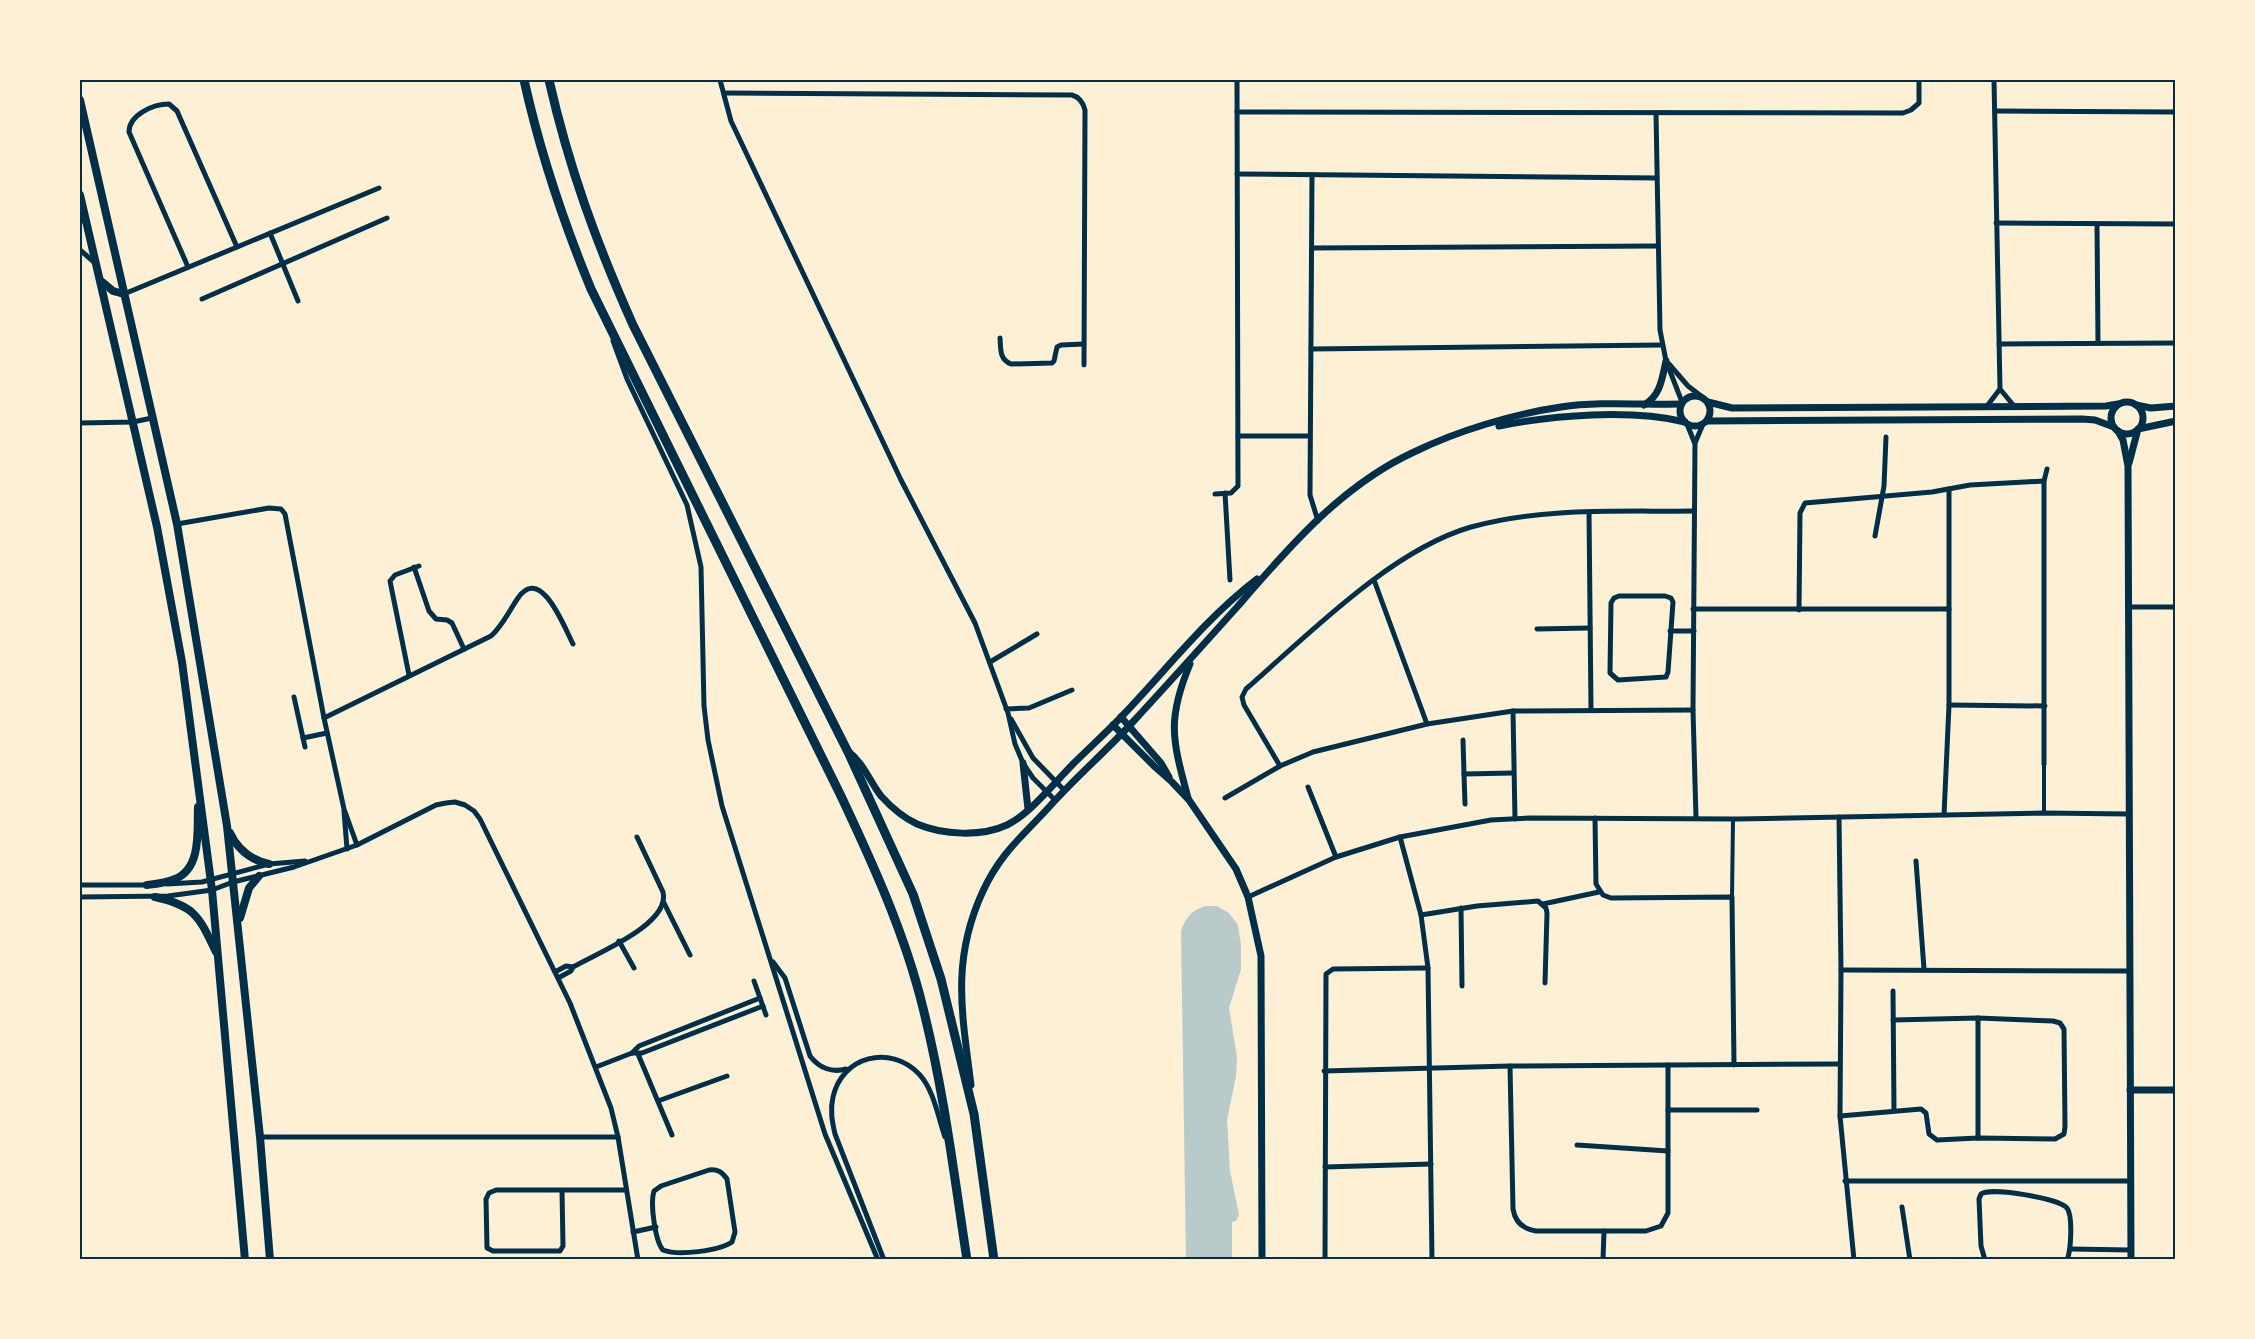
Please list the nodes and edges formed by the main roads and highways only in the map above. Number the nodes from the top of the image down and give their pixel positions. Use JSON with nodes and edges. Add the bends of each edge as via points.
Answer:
{"nodes":[{"id":1,"x":524,"y":80,"type":"edge"},
{"id":2,"x":549,"y":80,"type":"edge"},
{"id":3,"x":80,"y":100,"type":"edge"},
{"id":4,"x":80,"y":195,"type":"edge"},
{"id":5,"x":100,"y":280,"type":"junction"},
{"id":6,"x":124,"y":294,"type":"junction"},
{"id":7,"x":199,"y":781,"type":"junction"},
{"id":8,"x":227,"y":826,"type":"junction"},
{"id":9,"x":269,"y":864,"type":"road end"},
{"id":10,"x":259,"y":876,"type":"road end"},
{"id":11,"x":147,"y":885,"type":"road end"},
{"id":12,"x":155,"y":897,"type":"road end"},
{"id":13,"x":238,"y":926,"type":"junction"},
{"id":14,"x":219,"y":957,"type":"junction"},
{"id":15,"x":245,"y":1260,"type":"edge"},
{"id":16,"x":270,"y":1260,"type":"edge"},
{"id":17,"x":967,"y":1260,"type":"edge"},
{"id":18,"x":994,"y":1260,"type":"edge"}],
"edges":[{"from":1,"to":17,"type":"main road","via":[[557,203],[591,289],[841,795],[897,923],[923,1006]]},
{"from":2,"to":18,"type":"main road","via":[[580,196],[608,271],[848,752],[913,894],[941,979],[974,1114]]},
{"from":3,"to":6,"type":"main road"},
{"from":4,"to":5,"type":"main road"},
{"from":5,"to":6,"type":"main road","via":[[112,291]]},
{"from":5,"to":7,"type":"main road","via":[[157,528]]},
{"from":6,"to":8,"type":"main road","via":[[177,524]]},
{"from":7,"to":11,"type":"main road","via":[[197,844],[190,867],[176,879]]},
{"from":7,"to":14,"type":"main road"},
{"from":8,"to":9,"type":"main road","via":[[242,850]]},
{"from":8,"to":13,"type":"main road"},
{"from":10,"to":13,"type":"main road","via":[[249,888]]},
{"from":12,"to":14,"type":"main road","via":[[181,904],[194,913]]},
{"from":13,"to":16,"type":"main road"},
{"from":14,"to":15,"type":"main road"}]}
